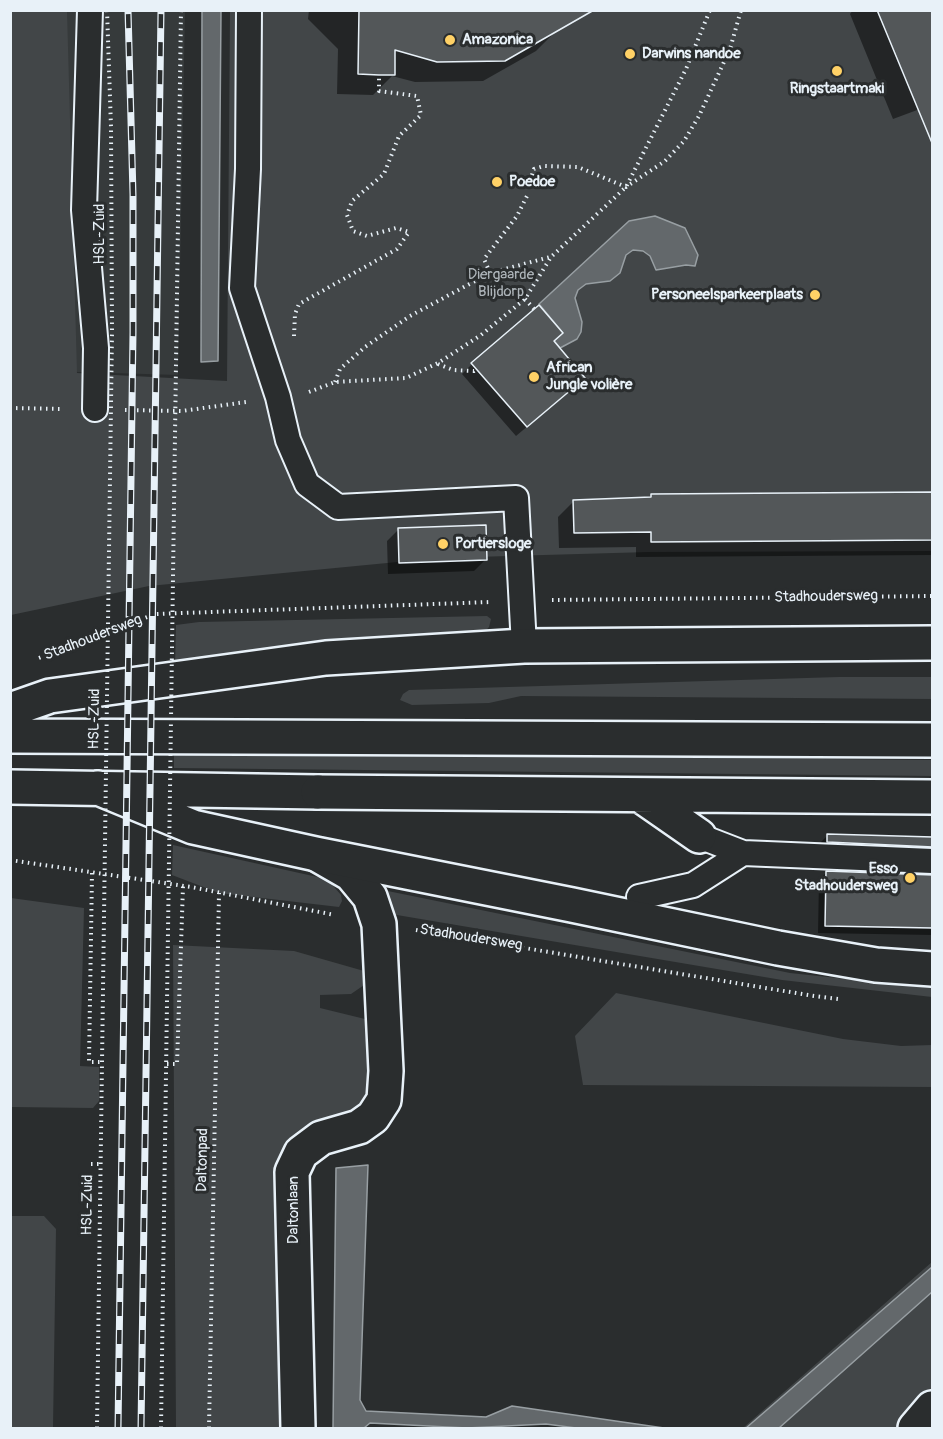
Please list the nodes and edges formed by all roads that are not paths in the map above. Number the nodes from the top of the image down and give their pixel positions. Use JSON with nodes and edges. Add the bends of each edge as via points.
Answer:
{"nodes":[{"id":1,"x":90,"y":10,"type":"edge"},
{"id":2,"x":249,"y":10,"type":"edge"},
{"id":3,"x":95,"y":409,"type":"road end"},
{"id":4,"x":933,"y":643,"type":"edge"},
{"id":5,"x":524,"y":646,"type":"junction"},
{"id":6,"x":10,"y":710,"type":"edge"},
{"id":7,"x":10,"y":736,"type":"edge"},
{"id":8,"x":933,"y":740,"type":"edge"},
{"id":9,"x":10,"y":787,"type":"edge"},
{"id":10,"x":98,"y":788,"type":"junction"},
{"id":11,"x":640,"y":795,"type":"junction"},
{"id":12,"x":933,"y":797,"type":"edge"},
{"id":13,"x":699,"y":836,"type":"joint"},
{"id":14,"x":742,"y":853,"type":"junction"},
{"id":15,"x":316,"y":855,"type":"junction"},
{"id":16,"x":933,"y":861,"type":"edge"},
{"id":17,"x":639,"y":897,"type":"joint"},
{"id":18,"x":572,"y":905,"type":"junction"},
{"id":19,"x":933,"y":969,"type":"edge"},
{"id":20,"x":933,"y":1408,"type":"edge"},
{"id":21,"x":298,"y":1428,"type":"edge"},
{"id":22,"x":915,"y":1428,"type":"edge"}],
"edges":[{"from":1,"to":3,"type":"lane","via":[[84,210],[96,348]]},
{"from":2,"to":5,"type":"lane","via":[[248,169],[242,288],[288,440],[307,484],[338,507],[516,498]]},
{"from":4,"to":5,"type":"main road"},
{"from":5,"to":6,"type":"main road","via":[[326,658],[50,696]]},
{"from":7,"to":8,"type":"main road"},
{"from":9,"to":10,"type":"main road"},
{"from":10,"to":11,"type":"main road"},
{"from":10,"to":15,"type":"main road","via":[[194,826]]},
{"from":11,"to":12,"type":"main road"},
{"from":11,"to":13,"type":"main road"},
{"from":13,"to":14,"type":"lane"},
{"from":14,"to":16,"type":"lane"},
{"from":14,"to":17,"type":"lane","via":[[693,885]]},
{"from":15,"to":18,"type":"main road"},
{"from":15,"to":21,"type":"main road","name":"Daltonlaan","via":[[351,874],[370,897],[379,924],[386,1071],[384,1100],[374,1117],[359,1127],[321,1138],[301,1153],[292,1172]]},
{"from":17,"to":18,"type":"main road"},
{"from":18,"to":19,"type":"main road","via":[[778,948],[876,965]]},
{"from":20,"to":22,"type":"main road"}]}
